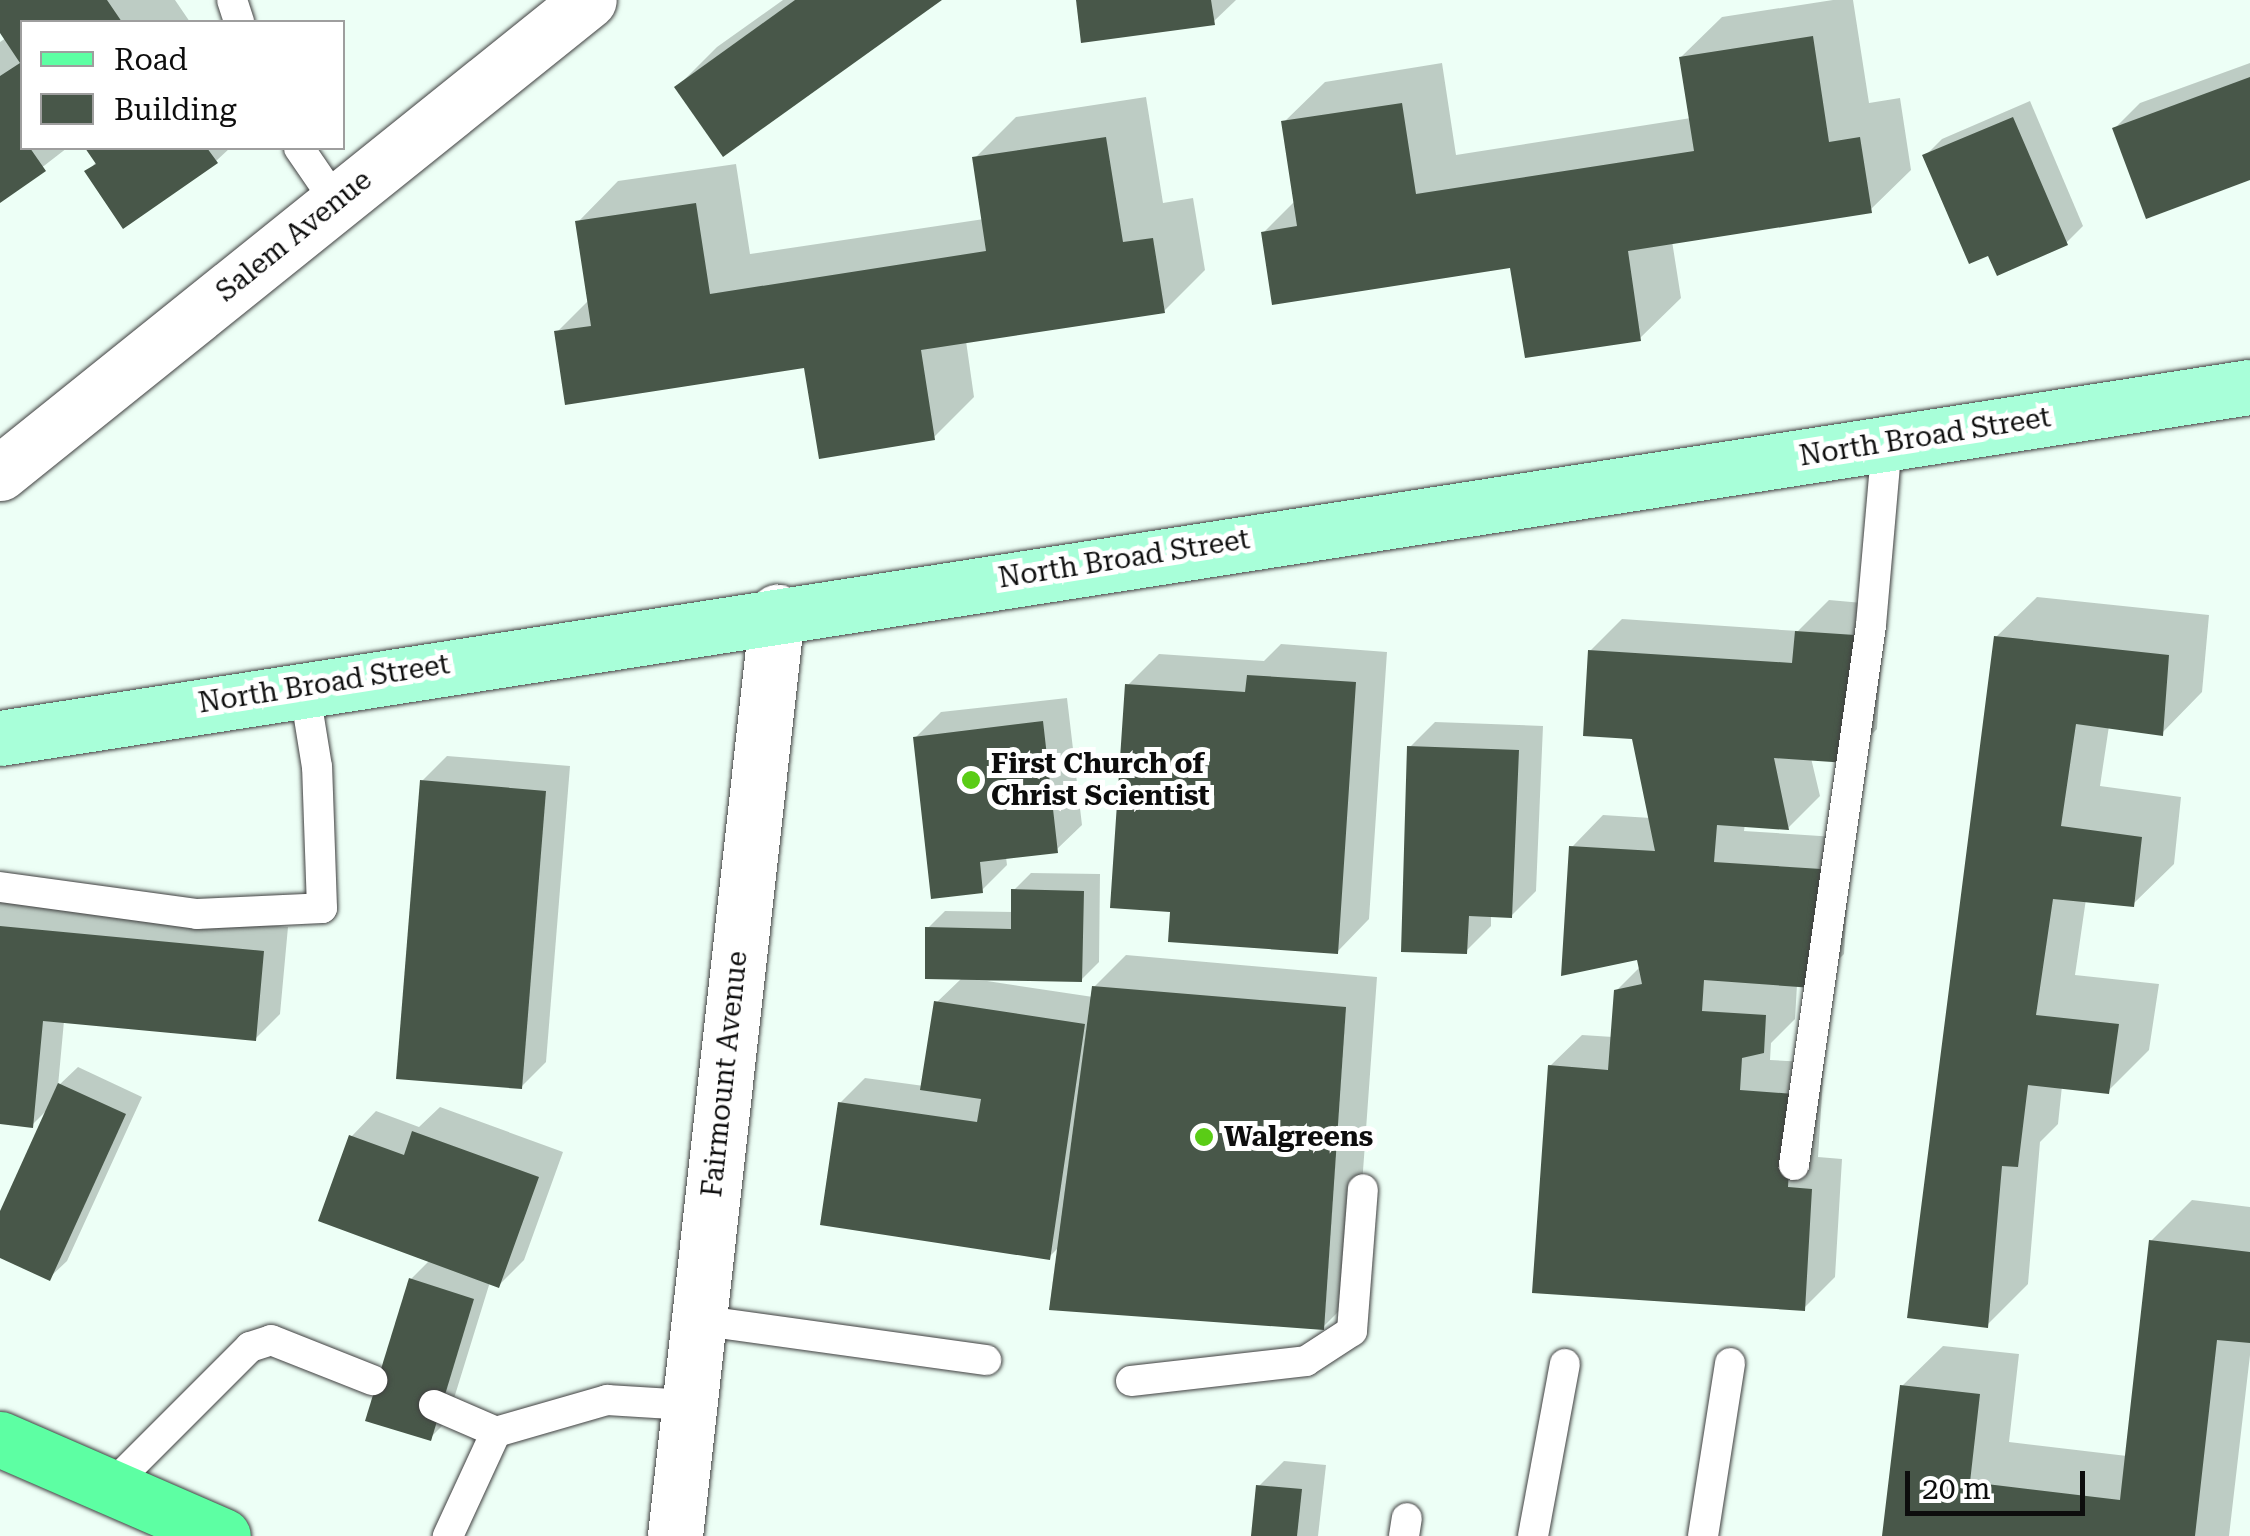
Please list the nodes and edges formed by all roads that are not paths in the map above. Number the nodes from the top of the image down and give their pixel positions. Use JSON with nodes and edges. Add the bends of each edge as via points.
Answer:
{"nodes":[{"id":1,"x":589,"y":0,"type":"edge"},
{"id":2,"x":300,"y":150,"type":"edge"},
{"id":3,"x":336,"y":202,"type":"junction"},
{"id":4,"x":2250,"y":387,"type":"edge"},
{"id":5,"x":1887,"y":443,"type":"junction"},
{"id":6,"x":0,"y":473,"type":"edge"},
{"id":7,"x":777,"y":612,"type":"junction"},
{"id":8,"x":304,"y":687,"type":"junction"},
{"id":9,"x":0,"y":738,"type":"edge"},
{"id":10,"x":0,"y":887,"type":"edge"},
{"id":11,"x":1794,"y":1165,"type":"dead end"},
{"id":12,"x":1363,"y":1189,"type":"dead end"},
{"id":13,"x":697,"y":1320,"type":"junction"},
{"id":14,"x":986,"y":1360,"type":"dead end"},
{"id":15,"x":1730,"y":1363,"type":"dead end"},
{"id":16,"x":1565,"y":1364,"type":"dead end"},
{"id":17,"x":372,"y":1380,"type":"dead end"},
{"id":18,"x":1132,"y":1382,"type":"dead end"},
{"id":19,"x":434,"y":1405,"type":"dead end"},
{"id":20,"x":688,"y":1405,"type":"junction"},
{"id":21,"x":496,"y":1432,"type":"junction"},
{"id":22,"x":0,"y":1439,"type":"edge"},
{"id":23,"x":110,"y":1487,"type":"junction"},
{"id":24,"x":223,"y":1536,"type":"edge"},
{"id":25,"x":448,"y":1536,"type":"edge"},
{"id":26,"x":675,"y":1536,"type":"edge"},
{"id":27,"x":1533,"y":1536,"type":"edge"},
{"id":28,"x":1703,"y":1536,"type":"edge"}],
"edges":[{"from":1,"to":3,"type":"street","name":"Salem Avenue"},
{"from":2,"to":3,"type":"lane"},
{"from":3,"to":6,"type":"street","name":"Salem Avenue"},
{"from":4,"to":5,"type":"main road","name":"North Broad Street"},
{"from":5,"to":7,"type":"main road","name":"North Broad Street"},
{"from":5,"to":11,"type":"lane","via":[[1871,625]]},
{"from":7,"to":8,"type":"main road","name":"North Broad Street"},
{"from":7,"to":13,"type":"street","name":"Fairmount Avenue"},
{"from":8,"to":9,"type":"main road","name":"North Broad Street"},
{"from":8,"to":10,"type":"lane","via":[[317,767],[322,908],[197,914]]},
{"from":12,"to":18,"type":"lane","via":[[1352,1331],[1306,1361]]},
{"from":13,"to":14,"type":"lane"},
{"from":13,"to":20,"type":"street","name":"Fairmount Avenue"},
{"from":15,"to":28,"type":"lane"},
{"from":16,"to":27,"type":"lane"},
{"from":17,"to":23,"type":"lane","via":[[271,1340],[250,1347]]},
{"from":19,"to":21,"type":"lane"},
{"from":20,"to":21,"type":"lane","via":[[607,1400]]},
{"from":20,"to":26,"type":"street","name":"Fairmount Avenue"},
{"from":21,"to":25,"type":"lane"},
{"from":22,"to":23,"type":"main road"},
{"from":23,"to":24,"type":"main road"}]}
